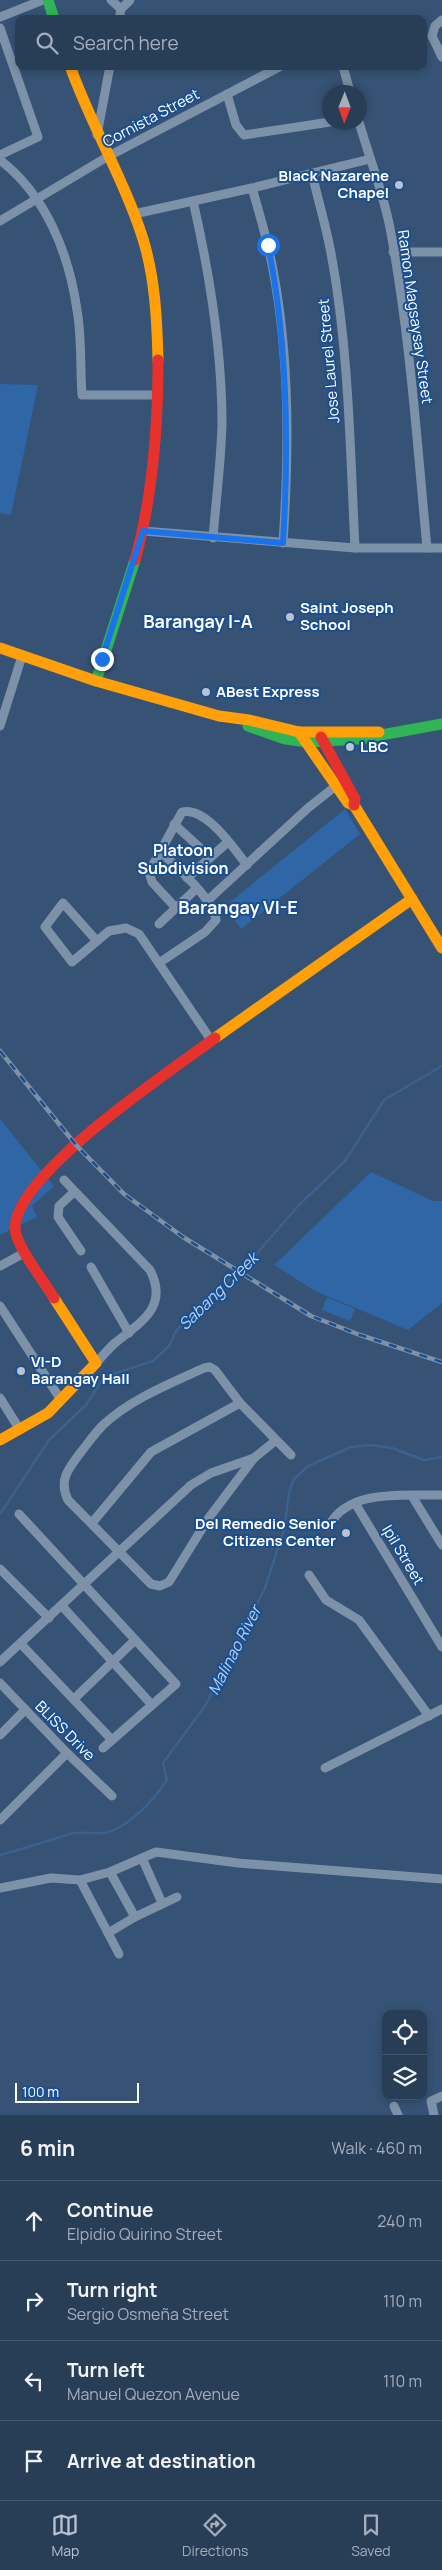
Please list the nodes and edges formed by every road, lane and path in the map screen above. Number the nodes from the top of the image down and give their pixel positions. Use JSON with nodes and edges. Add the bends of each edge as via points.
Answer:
{"nodes":[{"id":1,"x":43,"y":0,"type":"edge"},
{"id":2,"x":48,"y":0,"type":"edge"},
{"id":3,"x":111,"y":0,"type":"edge"},
{"id":4,"x":130,"y":0,"type":"edge"},
{"id":5,"x":121,"y":9,"type":"junction"},
{"id":6,"x":53,"y":15,"type":"edge"},
{"id":7,"x":120,"y":15,"type":"edge"},
{"id":8,"x":0,"y":17,"type":"edge"},
{"id":9,"x":442,"y":20,"type":"edge"},
{"id":10,"x":0,"y":28,"type":"edge"},
{"id":11,"x":442,"y":56,"type":"edge"},
{"id":12,"x":72,"y":70,"type":"edge"},
{"id":13,"x":109,"y":70,"type":"edge"},
{"id":14,"x":273,"y":70,"type":"edge"},
{"id":15,"x":344,"y":70,"type":"edge"},
{"id":16,"x":348,"y":85,"type":"edge"},
{"id":17,"x":227,"y":94,"type":"junction"},
{"id":18,"x":322,"y":123,"type":"edge"},
{"id":19,"x":361,"y":130,"type":"edge"},
{"id":20,"x":97,"y":136,"type":"junction"},
{"id":21,"x":1,"y":157,"type":"edge"},
{"id":22,"x":107,"y":157,"type":"junction"},
{"id":23,"x":370,"y":159,"type":"junction"},
{"id":24,"x":312,"y":174,"type":"junction"},
{"id":25,"x":252,"y":188,"type":"junction"},
{"id":26,"x":37,"y":199,"type":"junction"},
{"id":27,"x":193,"y":201,"type":"junction"},
{"id":28,"x":134,"y":214,"type":"junction"},
{"id":29,"x":0,"y":221,"type":"edge"},
{"id":30,"x":394,"y":252,"type":"junction"},
{"id":31,"x":442,"y":252,"type":"edge"},
{"id":32,"x":158,"y":395,"type":"junction"},
{"id":33,"x":143,"y":531,"type":"junction"},
{"id":34,"x":213,"y":538,"type":"junction"},
{"id":35,"x":283,"y":543,"type":"junction"},
{"id":36,"x":355,"y":548,"type":"junction"},
{"id":37,"x":427,"y":548,"type":"junction"},
{"id":38,"x":442,"y":548,"type":"edge"},
{"id":39,"x":0,"y":648,"type":"edge"},
{"id":40,"x":22,"y":656,"type":"junction"},
{"id":41,"x":96,"y":680,"type":"junction"},
{"id":42,"x":238,"y":720,"type":"junction"},
{"id":43,"x":442,"y":724,"type":"edge"},
{"id":44,"x":0,"y":726,"type":"edge"},
{"id":45,"x":299,"y":732,"type":"junction"},
{"id":46,"x":322,"y":738,"type":"junction"},
{"id":47,"x":308,"y":742,"type":"junction"},
{"id":48,"x":337,"y":785,"type":"junction"},
{"id":49,"x":354,"y":805,"type":"junction"},
{"id":50,"x":174,"y":824,"type":"junction"},
{"id":51,"x":228,"y":842,"type":"junction"},
{"id":52,"x":161,"y":852,"type":"junction"},
{"id":53,"x":210,"y":857,"type":"junction"},
{"id":54,"x":246,"y":865,"type":"junction"},
{"id":55,"x":187,"y":878,"type":"junction"},
{"id":56,"x":197,"y":888,"type":"junction"},
{"id":57,"x":412,"y":899,"type":"junction"},
{"id":58,"x":206,"y":901,"type":"junction"},
{"id":59,"x":176,"y":908,"type":"junction"},
{"id":60,"x":159,"y":924,"type":"dead end"},
{"id":61,"x":96,"y":940,"type":"junction"},
{"id":62,"x":442,"y":948,"type":"edge"},
{"id":63,"x":159,"y":963,"type":"junction"},
{"id":64,"x":212,"y":1040,"type":"junction"},
{"id":65,"x":64,"y":1180,"type":"dead end"},
{"id":66,"x":74,"y":1192,"type":"junction"},
{"id":67,"x":81,"y":1251,"type":"dead end"},
{"id":68,"x":24,"y":1252,"type":"junction"},
{"id":69,"x":0,"y":1266,"type":"edge"},
{"id":70,"x":91,"y":1267,"type":"dead end"},
{"id":71,"x":0,"y":1306,"type":"edge"},
{"id":72,"x":130,"y":1333,"type":"junction"},
{"id":73,"x":96,"y":1363,"type":"junction"},
{"id":74,"x":0,"y":1398,"type":"edge"},
{"id":75,"x":61,"y":1400,"type":"junction"},
{"id":76,"x":240,"y":1403,"type":"junction"},
{"id":77,"x":20,"y":1430,"type":"junction"},
{"id":78,"x":0,"y":1440,"type":"edge"},
{"id":79,"x":275,"y":1441,"type":"junction"},
{"id":80,"x":291,"y":1455,"type":"dead end"},
{"id":81,"x":254,"y":1458,"type":"junction"},
{"id":82,"x":442,"y":1495,"type":"edge"},
{"id":83,"x":412,"y":1496,"type":"junction"},
{"id":84,"x":355,"y":1503,"type":"junction"},
{"id":85,"x":19,"y":1514,"type":"dead end"},
{"id":86,"x":92,"y":1523,"type":"junction"},
{"id":87,"x":329,"y":1526,"type":"dead end"},
{"id":88,"x":442,"y":1545,"type":"edge"},
{"id":89,"x":119,"y":1551,"type":"junction"},
{"id":90,"x":0,"y":1569,"type":"edge"},
{"id":91,"x":309,"y":1575,"type":"dead end"},
{"id":92,"x":85,"y":1584,"type":"junction"},
{"id":93,"x":62,"y":1606,"type":"junction"},
{"id":94,"x":49,"y":1618,"type":"junction"},
{"id":95,"x":135,"y":1640,"type":"junction"},
{"id":96,"x":21,"y":1644,"type":"junction"},
{"id":97,"x":442,"y":1647,"type":"edge"},
{"id":98,"x":0,"y":1662,"type":"edge"},
{"id":99,"x":112,"y":1662,"type":"junction"},
{"id":100,"x":0,"y":1683,"type":"edge"},
{"id":101,"x":74,"y":1700,"type":"junction"},
{"id":102,"x":152,"y":1705,"type":"junction"},
{"id":103,"x":442,"y":1709,"type":"edge"},
{"id":104,"x":25,"y":1710,"type":"junction"},
{"id":105,"x":429,"y":1716,"type":"junction"},
{"id":106,"x":0,"y":1735,"type":"edge"},
{"id":107,"x":112,"y":1740,"type":"junction"},
{"id":108,"x":103,"y":1748,"type":"dead end"},
{"id":109,"x":67,"y":1753,"type":"junction"},
{"id":110,"x":325,"y":1768,"type":"dead end"},
{"id":111,"x":112,"y":1796,"type":"dead end"},
{"id":112,"x":0,"y":1820,"type":"edge"},
{"id":113,"x":142,"y":1858,"type":"junction"},
{"id":114,"x":110,"y":1872,"type":"junction"},
{"id":115,"x":442,"y":1879,"type":"edge"},
{"id":116,"x":80,"y":1880,"type":"junction"},
{"id":117,"x":0,"y":1888,"type":"edge"},
{"id":118,"x":177,"y":1897,"type":"dead end"},
{"id":119,"x":162,"y":1903,"type":"junction"},
{"id":120,"x":135,"y":1917,"type":"junction"},
{"id":121,"x":108,"y":1933,"type":"junction"},
{"id":122,"x":119,"y":1954,"type":"dead end"},
{"id":123,"x":442,"y":2096,"type":"edge"},
{"id":124,"x":434,"y":2115,"type":"edge"}],
"edges":[{"from":1,"to":8,"type":"street"},
{"from":2,"to":6,"type":"street"},
{"from":3,"to":5,"type":"street"},
{"from":4,"to":5,"type":"street"},
{"from":5,"to":7,"type":"street"},
{"from":9,"to":11,"type":"street","via":[[435,26],[432,36]]},
{"from":10,"to":21,"type":"street","via":[[38,137]]},
{"from":12,"to":20,"type":"street"},
{"from":13,"to":20,"type":"street"},
{"from":14,"to":17,"type":"street","name":"Cornista Street"},
{"from":15,"to":16,"type":"street"},
{"from":17,"to":18,"type":"street","via":[[236,125],[244,135]]},
{"from":17,"to":22,"type":"street","name":"Cornista Street"},
{"from":19,"to":23,"type":"street","name":"Ramon Magsaysay Street"},
{"from":20,"to":22,"type":"street"},
{"from":21,"to":26,"type":"street"},
{"from":22,"to":26,"type":"street","name":"Cornista Street"},
{"from":22,"to":28,"type":"street"},
{"from":23,"to":24,"type":"street"},
{"from":23,"to":30,"type":"street","name":"Ramon Magsaysay Street"},
{"from":24,"to":25,"type":"street"},
{"from":24,"to":36,"type":"street","name":"Jose Laurel Street","via":[[330,248],[337,295],[348,393]]},
{"from":25,"to":27,"type":"street"},
{"from":25,"to":35,"type":"street","via":[[273,270],[282,337],[287,467]]},
{"from":26,"to":29,"type":"street","name":"Cornista Street"},
{"from":26,"to":32,"type":"street","via":[[59,240],[70,273],[78,311],[82,395]]},
{"from":27,"to":28,"type":"street"},
{"from":27,"to":34,"type":"street","via":[[213,295],[221,393],[220,459]]},
{"from":28,"to":32,"type":"street","via":[[155,301]]},
{"from":30,"to":31,"type":"street"},
{"from":30,"to":37,"type":"street","name":"Ramon Magsaysay Street"},
{"from":32,"to":33,"type":"street"},
{"from":33,"to":34,"type":"street"},
{"from":33,"to":41,"type":"street"},
{"from":34,"to":35,"type":"street"},
{"from":35,"to":36,"type":"street"},
{"from":36,"to":37,"type":"street"},
{"from":37,"to":38,"type":"street"},
{"from":39,"to":40,"type":"street"},
{"from":40,"to":41,"type":"street"},
{"from":40,"to":44,"type":"street"},
{"from":41,"to":42,"type":"street"},
{"from":42,"to":45,"type":"street"},
{"from":42,"to":47,"type":"street","via":[[262,733]]},
{"from":43,"to":46,"type":"street"},
{"from":45,"to":46,"type":"street"},
{"from":45,"to":47,"type":"street"},
{"from":46,"to":47,"type":"street"},
{"from":46,"to":49,"type":"street","via":[[355,799]]},
{"from":47,"to":48,"type":"street"},
{"from":48,"to":49,"type":"street","via":[[348,803]]},
{"from":48,"to":54,"type":"street"},
{"from":49,"to":57,"type":"street"},
{"from":50,"to":51,"type":"street","via":[[182,812],[192,812],[217,828]]},
{"from":50,"to":52,"type":"street"},
{"from":50,"to":53,"type":"street"},
{"from":51,"to":53,"type":"street"},
{"from":51,"to":54,"type":"street"},
{"from":52,"to":55,"type":"street"},
{"from":52,"to":59,"type":"street","via":[[148,872],[149,877]]},
{"from":53,"to":55,"type":"street"},
{"from":54,"to":58,"type":"street"},
{"from":55,"to":56,"type":"street"},
{"from":56,"to":58,"type":"street"},
{"from":56,"to":59,"type":"street"},
{"from":57,"to":62,"type":"street"},
{"from":57,"to":64,"type":"street"},
{"from":58,"to":63,"type":"street","via":[[216,920],[205,932]]},
{"from":59,"to":60,"type":"street"},
{"from":61,"to":61,"type":"street","via":[[72,962],[45,927],[63,903]]},
{"from":61,"to":63,"type":"street","via":[[109,931],[126,928],[139,934]]},
{"from":63,"to":64,"type":"street"},
{"from":64,"to":68,"type":"street","via":[[76,1144],[54,1165],[14,1221],[16,1237]]},
{"from":65,"to":66,"type":"street"},
{"from":66,"to":67,"type":"street","via":[[59,1206],[58,1217]]},
{"from":66,"to":72,"type":"street","via":[[150,1270],[155,1280],[154,1307]]},
{"from":68,"to":69,"type":"street"},
{"from":68,"to":73,"type":"street"},
{"from":70,"to":72,"type":"street"},
{"from":71,"to":75,"type":"street"},
{"from":72,"to":73,"type":"street"},
{"from":73,"to":75,"type":"street"},
{"from":74,"to":77,"type":"street"},
{"from":75,"to":77,"type":"street","via":[[48,1413]]},
{"from":76,"to":79,"type":"street"},
{"from":76,"to":86,"type":"street","via":[[151,1452]]},
{"from":76,"to":86,"type":"street","via":[[210,1367],[140,1398],[118,1412],[102,1426],[66,1472],[64,1491],[68,1500]]},
{"from":77,"to":78,"type":"street"},
{"from":79,"to":80,"type":"street"},
{"from":79,"to":81,"type":"street"},
{"from":81,"to":89,"type":"street","via":[[211,1473],[191,1485]]},
{"from":81,"to":89,"type":"street","via":[[208,1519],[169,1582],[160,1586],[151,1584]]},
{"from":82,"to":83,"type":"street"},
{"from":83,"to":84,"type":"street"},
{"from":83,"to":88,"type":"street"},
{"from":84,"to":87,"type":"street","via":[[336,1514]]},
{"from":84,"to":97,"type":"street","name":"Ipil Street"},
{"from":85,"to":92,"type":"street"},
{"from":86,"to":89,"type":"street"},
{"from":89,"to":92,"type":"street"},
{"from":90,"to":94,"type":"street"},
{"from":91,"to":105,"type":"street","via":[[326,1600],[359,1620]]},
{"from":92,"to":93,"type":"street"},
{"from":92,"to":95,"type":"street"},
{"from":93,"to":94,"type":"street"},
{"from":93,"to":99,"type":"street"},
{"from":94,"to":96,"type":"street"},
{"from":95,"to":99,"type":"street"},
{"from":95,"to":102,"type":"street","via":[[176,1684]]},
{"from":96,"to":98,"type":"street"},
{"from":96,"to":101,"type":"street"},
{"from":99,"to":101,"type":"street"},
{"from":99,"to":102,"type":"street"},
{"from":100,"to":104,"type":"street","name":"BLISS Drive"},
{"from":101,"to":107,"type":"street"},
{"from":102,"to":107,"type":"street"},
{"from":103,"to":105,"type":"street"},
{"from":104,"to":106,"type":"street"},
{"from":104,"to":109,"type":"street","name":"BLISS Drive"},
{"from":105,"to":110,"type":"street"},
{"from":107,"to":108,"type":"street"},
{"from":109,"to":111,"type":"street","name":"BLISS Drive"},
{"from":109,"to":112,"type":"street"},
{"from":113,"to":114,"type":"street"},
{"from":113,"to":115,"type":"street","via":[[156,1852],[238,1863]]},
{"from":113,"to":119,"type":"street"},
{"from":114,"to":116,"type":"street"},
{"from":114,"to":120,"type":"street"},
{"from":116,"to":117,"type":"street","via":[[51,1878]]},
{"from":116,"to":121,"type":"street"},
{"from":118,"to":119,"type":"street"},
{"from":119,"to":120,"type":"street"},
{"from":120,"to":121,"type":"street"},
{"from":121,"to":122,"type":"street"},
{"from":123,"to":124,"type":"street","via":[[431,2101]]}]}
